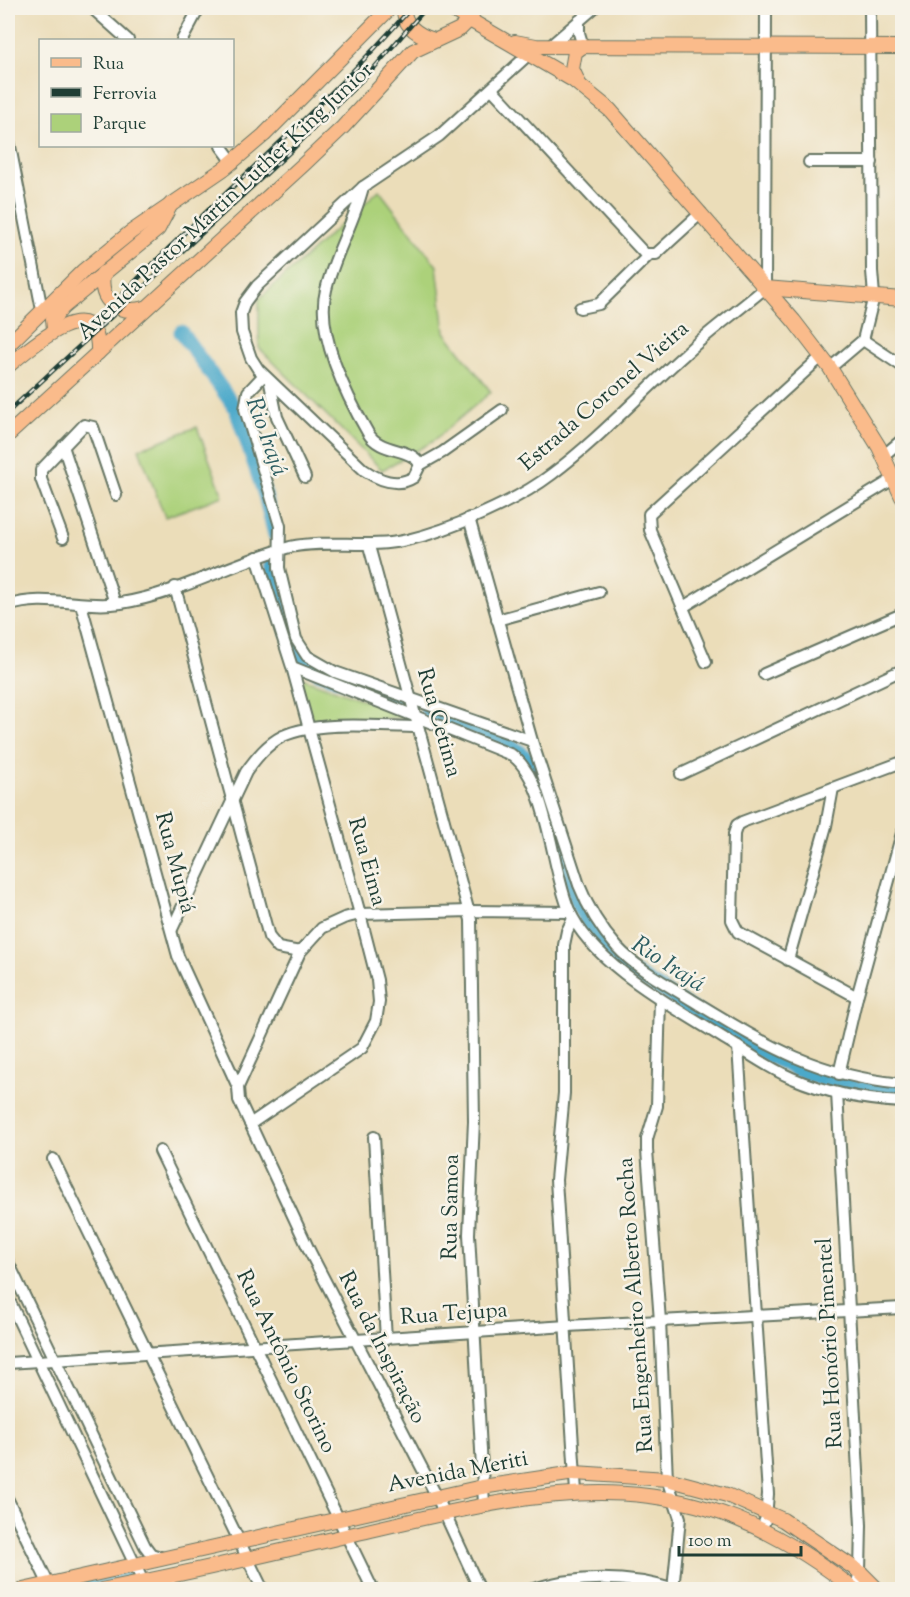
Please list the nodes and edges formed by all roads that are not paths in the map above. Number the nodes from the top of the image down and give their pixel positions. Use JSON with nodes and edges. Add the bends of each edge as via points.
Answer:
{"nodes":[{"id":1,"x":92,"y":8,"type":"edge"},
{"id":2,"x":199,"y":8,"type":"edge"},
{"id":3,"x":390,"y":8,"type":"edge"},
{"id":4,"x":404,"y":8,"type":"edge"},
{"id":5,"x":449,"y":8,"type":"edge"},
{"id":6,"x":482,"y":8,"type":"edge"},
{"id":7,"x":594,"y":8,"type":"edge"},
{"id":8,"x":766,"y":8,"type":"edge"},
{"id":9,"x":870,"y":8,"type":"edge"},
{"id":10,"x":472,"y":14,"type":"edge"},
{"id":11,"x":579,"y":21,"type":"junction"},
{"id":12,"x":500,"y":37,"type":"junction"},
{"id":13,"x":127,"y":39,"type":"edge"},
{"id":14,"x":183,"y":39,"type":"edge"},
{"id":15,"x":434,"y":40,"type":"junction"},
{"id":16,"x":550,"y":46,"type":"junction"},
{"id":17,"x":767,"y":46,"type":"junction"},
{"id":18,"x":871,"y":47,"type":"junction"},
{"id":19,"x":903,"y":47,"type":"edge"},
{"id":20,"x":579,"y":49,"type":"junction"},
{"id":21,"x":528,"y":55,"type":"junction"},
{"id":22,"x":579,"y":84,"type":"junction"},
{"id":23,"x":492,"y":89,"type":"junction"},
{"id":24,"x":8,"y":136,"type":"edge"},
{"id":25,"x":222,"y":147,"type":"edge"},
{"id":26,"x":233,"y":162,"type":"junction"},
{"id":27,"x":809,"y":162,"type":"dead end"},
{"id":28,"x":872,"y":162,"type":"junction"},
{"id":29,"x":363,"y":187,"type":"junction"},
{"id":30,"x":171,"y":204,"type":"junction"},
{"id":31,"x":701,"y":213,"type":"junction"},
{"id":32,"x":649,"y":255,"type":"junction"},
{"id":33,"x":103,"y":273,"type":"junction"},
{"id":34,"x":765,"y":288,"type":"junction"},
{"id":35,"x":874,"y":296,"type":"junction"},
{"id":36,"x":903,"y":299,"type":"edge"},
{"id":37,"x":146,"y":307,"type":"junction"},
{"id":38,"x":580,"y":308,"type":"dead end"},
{"id":39,"x":42,"y":310,"type":"junction"},
{"id":40,"x":54,"y":329,"type":"junction"},
{"id":41,"x":863,"y":340,"type":"junction"},
{"id":42,"x":9,"y":341,"type":"edge"},
{"id":43,"x":98,"y":353,"type":"junction"},
{"id":44,"x":825,"y":363,"type":"junction"},
{"id":45,"x":8,"y":366,"type":"edge"},
{"id":46,"x":903,"y":366,"type":"edge"},
{"id":47,"x":267,"y":380,"type":"junction"},
{"id":48,"x":502,"y":410,"type":"dead end"},
{"id":49,"x":8,"y":435,"type":"edge"},
{"id":50,"x":903,"y":440,"type":"edge"},
{"id":51,"x":63,"y":446,"type":"junction"},
{"id":52,"x":884,"y":455,"type":"junction"},
{"id":53,"x":420,"y":465,"type":"junction"},
{"id":54,"x":305,"y":477,"type":"dead end"},
{"id":55,"x":898,"y":483,"type":"edge"},
{"id":56,"x":116,"y":495,"type":"dead end"},
{"id":57,"x":903,"y":497,"type":"edge"},
{"id":58,"x":469,"y":518,"type":"junction"},
{"id":59,"x":63,"y":538,"type":"dead end"},
{"id":60,"x":369,"y":546,"type":"junction"},
{"id":61,"x":280,"y":549,"type":"junction"},
{"id":62,"x":257,"y":557,"type":"junction"},
{"id":63,"x":175,"y":586,"type":"junction"},
{"id":64,"x":600,"y":592,"type":"dead end"},
{"id":65,"x":115,"y":603,"type":"junction"},
{"id":66,"x":81,"y":604,"type":"junction"},
{"id":67,"x":8,"y":606,"type":"edge"},
{"id":68,"x":683,"y":607,"type":"junction"},
{"id":69,"x":903,"y":614,"type":"edge"},
{"id":70,"x":497,"y":620,"type":"junction"},
{"id":71,"x":706,"y":662,"type":"dead end"},
{"id":72,"x":292,"y":667,"type":"junction"},
{"id":73,"x":903,"y":670,"type":"edge"},
{"id":74,"x":764,"y":674,"type":"dead end"},
{"id":75,"x":411,"y":699,"type":"junction"},
{"id":76,"x":415,"y":714,"type":"junction"},
{"id":77,"x":418,"y":727,"type":"junction"},
{"id":78,"x":309,"y":730,"type":"junction"},
{"id":79,"x":532,"y":741,"type":"junction"},
{"id":80,"x":903,"y":762,"type":"edge"},
{"id":81,"x":681,"y":774,"type":"dead end"},
{"id":82,"x":833,"y":788,"type":"junction"},
{"id":83,"x":232,"y":801,"type":"junction"},
{"id":84,"x":903,"y":833,"type":"edge"},
{"id":85,"x":470,"y":911,"type":"junction"},
{"id":86,"x":360,"y":914,"type":"junction"},
{"id":87,"x":572,"y":915,"type":"junction"},
{"id":88,"x":172,"y":929,"type":"junction"},
{"id":89,"x":300,"y":952,"type":"junction"},
{"id":90,"x":788,"y":960,"type":"junction"},
{"id":91,"x":857,"y":998,"type":"junction"},
{"id":92,"x":660,"y":999,"type":"junction"},
{"id":93,"x":738,"y":1047,"type":"junction"},
{"id":94,"x":839,"y":1074,"type":"junction"},
{"id":95,"x":903,"y":1084,"type":"edge"},
{"id":96,"x":238,"y":1087,"type":"junction"},
{"id":97,"x":837,"y":1094,"type":"junction"},
{"id":98,"x":903,"y":1102,"type":"edge"},
{"id":99,"x":250,"y":1124,"type":"junction"},
{"id":100,"x":374,"y":1137,"type":"dead end"},
{"id":101,"x":160,"y":1151,"type":"dead end"},
{"id":102,"x":53,"y":1159,"type":"dead end"},
{"id":103,"x":8,"y":1262,"type":"edge"},
{"id":104,"x":8,"y":1298,"type":"edge"},
{"id":105,"x":903,"y":1308,"type":"edge"},
{"id":106,"x":849,"y":1312,"type":"junction"},
{"id":107,"x":755,"y":1316,"type":"junction"},
{"id":108,"x":660,"y":1321,"type":"junction"},
{"id":109,"x":567,"y":1326,"type":"junction"},
{"id":110,"x":474,"y":1334,"type":"junction"},
{"id":111,"x":386,"y":1339,"type":"junction"},
{"id":112,"x":354,"y":1341,"type":"junction"},
{"id":113,"x":257,"y":1347,"type":"junction"},
{"id":114,"x":148,"y":1355,"type":"junction"},
{"id":115,"x":53,"y":1360,"type":"junction"},
{"id":116,"x":38,"y":1362,"type":"junction"},
{"id":117,"x":8,"y":1363,"type":"edge"},
{"id":118,"x":575,"y":1473,"type":"junction"},
{"id":119,"x":667,"y":1479,"type":"junction"},
{"id":120,"x":482,"y":1487,"type":"junction"},
{"id":121,"x":576,"y":1492,"type":"junction"},
{"id":122,"x":437,"y":1497,"type":"junction"},
{"id":123,"x":8,"y":1500,"type":"edge"},
{"id":124,"x":676,"y":1500,"type":"junction"},
{"id":125,"x":484,"y":1504,"type":"junction"},
{"id":126,"x":767,"y":1511,"type":"junction"},
{"id":127,"x":444,"y":1513,"type":"junction"},
{"id":128,"x":339,"y":1519,"type":"junction"},
{"id":129,"x":761,"y":1530,"type":"junction"},
{"id":130,"x":347,"y":1536,"type":"junction"},
{"id":131,"x":241,"y":1542,"type":"junction"},
{"id":132,"x":248,"y":1557,"type":"junction"},
{"id":133,"x":164,"y":1558,"type":"junction"},
{"id":134,"x":136,"y":1565,"type":"junction"},
{"id":135,"x":860,"y":1572,"type":"junction"},
{"id":136,"x":169,"y":1583,"type":"edge"},
{"id":137,"x":576,"y":1585,"type":"edge"},
{"id":138,"x":145,"y":1586,"type":"edge"},
{"id":139,"x":50,"y":1587,"type":"edge"},
{"id":140,"x":673,"y":1589,"type":"edge"},
{"id":141,"x":855,"y":1589,"type":"edge"},
{"id":142,"x":23,"y":1590,"type":"edge"},
{"id":143,"x":101,"y":1590,"type":"edge"},
{"id":144,"x":263,"y":1590,"type":"edge"},
{"id":145,"x":373,"y":1590,"type":"edge"},
{"id":146,"x":480,"y":1590,"type":"edge"},
{"id":147,"x":530,"y":1590,"type":"edge"},
{"id":148,"x":878,"y":1590,"type":"edge"}],
"edges":[{"from":1,"to":13,"type":"street"},
{"from":2,"to":14,"type":"street"},
{"from":3,"to":26,"type":"main road","name":"Avenida Pastor Martin Luther King Junior","via":[[294,107]]},
{"from":4,"to":15,"type":"main road","via":[[405,19],[414,32]]},
{"from":5,"to":10,"type":"main road"},
{"from":6,"to":12,"type":"main road"},
{"from":7,"to":11,"type":"street"},
{"from":8,"to":17,"type":"street"},
{"from":9,"to":18,"type":"street"},
{"from":10,"to":12,"type":"main road"},
{"from":10,"to":15,"type":"main road","name":"Avenida Pastor Martin Luther King Junior","via":[[460,28]]},
{"from":11,"to":16,"type":"street"},
{"from":11,"to":20,"type":"street"},
{"from":12,"to":16,"type":"main road"},
{"from":12,"to":21,"type":"main road"},
{"from":15,"to":37,"type":"main road","name":"Avenida Pastor Martin Luther King Junior","via":[[413,51],[328,141]]},
{"from":16,"to":20,"type":"main road"},
{"from":17,"to":18,"type":"main road"},
{"from":17,"to":20,"type":"main road"},
{"from":17,"to":34,"type":"street"},
{"from":18,"to":19,"type":"main road"},
{"from":18,"to":28,"type":"street"},
{"from":20,"to":21,"type":"main road"},
{"from":20,"to":22,"type":"main road","via":[[572,69]]},
{"from":21,"to":22,"type":"main road"},
{"from":21,"to":23,"type":"street"},
{"from":22,"to":31,"type":"main road","via":[[610,110]]},
{"from":23,"to":29,"type":"street","via":[[423,149]]},
{"from":23,"to":32,"type":"street"},
{"from":24,"to":39,"type":"street"},
{"from":25,"to":26,"type":"street"},
{"from":26,"to":30,"type":"main road","name":"Avenida Pastor Martin Luther King Junior"},
{"from":27,"to":28,"type":"street"},
{"from":28,"to":35,"type":"street"},
{"from":29,"to":47,"type":"street","via":[[257,286],[245,302],[242,332],[251,358]]},
{"from":29,"to":53,"type":"street","via":[[326,291],[325,328],[343,381],[368,434],[378,445],[411,456]]},
{"from":30,"to":33,"type":"main road","via":[[158,229]]},
{"from":30,"to":39,"type":"main road","name":"Avenida Pastor Martin Luther King Junior","via":[[83,271]]},
{"from":31,"to":32,"type":"street","via":[[656,254]]},
{"from":31,"to":34,"type":"main road"},
{"from":32,"to":38,"type":"street","via":[[599,304]]},
{"from":33,"to":37,"type":"main road","via":[[102,289],[108,302],[122,310]]},
{"from":33,"to":40,"type":"main road","via":[[63,307],[53,319]]},
{"from":34,"to":35,"type":"main road"},
{"from":34,"to":44,"type":"main road"},
{"from":34,"to":58,"type":"street","name":"Estrada Coronel Vieira","via":[[686,352],[552,474]]},
{"from":35,"to":36,"type":"main road"},
{"from":35,"to":41,"type":"street"},
{"from":37,"to":43,"type":"main road","name":"Avenida Pastor Martin Luther King Junior"},
{"from":39,"to":42,"type":"main road","name":"Avenida Pastor Martin Luther King Junior"},
{"from":40,"to":43,"type":"main road","via":[[74,323],[87,326],[98,340]]},
{"from":40,"to":45,"type":"main road"},
{"from":41,"to":44,"type":"street"},
{"from":41,"to":46,"type":"street"},
{"from":43,"to":49,"type":"main road","name":"Avenida Pastor Martin Luther King Junior"},
{"from":44,"to":52,"type":"main road"},
{"from":44,"to":68,"type":"street","via":[[649,514],[650,530]]},
{"from":47,"to":53,"type":"street","via":[[371,475],[400,483],[414,477]]},
{"from":47,"to":54,"type":"street","via":[[277,417]]},
{"from":47,"to":61,"type":"street","via":[[248,392],[245,409],[278,520]]},
{"from":48,"to":53,"type":"street"},
{"from":50,"to":52,"type":"street"},
{"from":51,"to":56,"type":"street","via":[[84,424],[90,424]]},
{"from":51,"to":59,"type":"street","via":[[43,466],[41,474]]},
{"from":51,"to":65,"type":"street"},
{"from":52,"to":55,"type":"main road"},
{"from":55,"to":57,"type":"main road"},
{"from":55,"to":68,"type":"street"},
{"from":58,"to":60,"type":"street","name":"Estrada Coronel Vieira","via":[[428,535]]},
{"from":58,"to":70,"type":"street"},
{"from":60,"to":61,"type":"street","name":"Estrada Coronel Vieira","via":[[311,544]]},
{"from":60,"to":75,"type":"street","name":"Rua Cetima"},
{"from":61,"to":62,"type":"street","name":"Estrada Coronel Vieira"},
{"from":61,"to":75,"type":"street","via":[[283,589],[296,639],[307,656],[323,668]]},
{"from":62,"to":63,"type":"street","name":"Estrada Coronel Vieira"},
{"from":62,"to":72,"type":"street","name":"Rua Eima"},
{"from":63,"to":65,"type":"street","name":"Estrada Coronel Vieira"},
{"from":63,"to":83,"type":"street"},
{"from":64,"to":70,"type":"street"},
{"from":65,"to":66,"type":"street","name":"Estrada Coronel Vieira"},
{"from":66,"to":67,"type":"street","name":"Estrada Coronel Vieira","via":[[35,600]]},
{"from":66,"to":88,"type":"street","name":"Rua Mupiá"},
{"from":68,"to":71,"type":"street"},
{"from":69,"to":74,"type":"street"},
{"from":70,"to":79,"type":"street"},
{"from":72,"to":76,"type":"street"},
{"from":72,"to":78,"type":"street","name":"Rua Eima"},
{"from":73,"to":81,"type":"street"},
{"from":75,"to":76,"type":"street","name":"Rua Cetima"},
{"from":75,"to":79,"type":"street"},
{"from":76,"to":77,"type":"street","name":"Rua Cetima"},
{"from":76,"to":87,"type":"street","via":[[512,755],[528,770]]},
{"from":77,"to":78,"type":"street"},
{"from":77,"to":85,"type":"street","name":"Rua Cetima"},
{"from":78,"to":83,"type":"street","via":[[283,736],[264,749],[246,772]]},
{"from":78,"to":86,"type":"street","name":"Rua Eima"},
{"from":79,"to":94,"type":"street","via":[[579,885],[587,904],[618,948],[662,981],[771,1047]]},
{"from":80,"to":82,"type":"street"},
{"from":82,"to":90,"type":"street"},
{"from":82,"to":90,"type":"street","via":[[742,822],[734,834],[735,927],[748,940]]},
{"from":83,"to":88,"type":"street"},
{"from":83,"to":89,"type":"street","via":[[271,942],[282,950]]},
{"from":84,"to":91,"type":"street"},
{"from":85,"to":86,"type":"street"},
{"from":85,"to":87,"type":"street"},
{"from":85,"to":110,"type":"street","name":"Rua Samoa","via":[[474,1121],[469,1234]]},
{"from":86,"to":89,"type":"street","via":[[322,928]]},
{"from":86,"to":99,"type":"street","name":"Rua Eima","via":[[379,1002],[367,1040],[343,1063]]},
{"from":87,"to":92,"type":"street","via":[[620,971]]},
{"from":87,"to":109,"type":"street","via":[[564,945],[564,1093],[556,1168]]},
{"from":88,"to":96,"type":"street","name":"Rua Mupiá","via":[[183,970]]},
{"from":89,"to":96,"type":"street"},
{"from":90,"to":91,"type":"street"},
{"from":91,"to":94,"type":"street"},
{"from":92,"to":93,"type":"street"},
{"from":92,"to":108,"type":"street","name":"Rua Engenheiro Alberto Rocha","via":[[657,1106],[646,1150]]},
{"from":93,"to":97,"type":"street","via":[[790,1078]]},
{"from":93,"to":107,"type":"street"},
{"from":94,"to":95,"type":"street"},
{"from":96,"to":99,"type":"street","name":"Rua Mupiá","via":[[239,1100]]},
{"from":97,"to":98,"type":"street"},
{"from":97,"to":106,"type":"street","name":"Rua Honório Pimentel"},
{"from":99,"to":112,"type":"street","name":"Rua da Inspiração"},
{"from":100,"to":111,"type":"street"},
{"from":101,"to":113,"type":"street","name":"Rua Antônio Storino"},
{"from":102,"to":114,"type":"street"},
{"from":103,"to":115,"type":"street"},
{"from":104,"to":116,"type":"street"},
{"from":105,"to":106,"type":"street","name":"Rua Tejupa"},
{"from":106,"to":107,"type":"street","name":"Rua Tejupa"},
{"from":106,"to":135,"type":"street","name":"Rua Honório Pimentel"},
{"from":107,"to":108,"type":"street","name":"Rua Tejupa"},
{"from":107,"to":126,"type":"street"},
{"from":108,"to":109,"type":"street","name":"Rua Tejupa"},
{"from":108,"to":119,"type":"street","name":"Rua Engenheiro Alberto Rocha"},
{"from":109,"to":110,"type":"street","name":"Rua Tejupa"},
{"from":109,"to":118,"type":"street"},
{"from":110,"to":111,"type":"street","name":"Rua Tejupa"},
{"from":110,"to":120,"type":"street","name":"Rua Samoa"},
{"from":111,"to":112,"type":"street","name":"Rua Tejupa"},
{"from":112,"to":113,"type":"street","name":"Rua Tejupa"},
{"from":112,"to":122,"type":"street","name":"Rua da Inspiração"},
{"from":113,"to":114,"type":"street","name":"Rua Tejupa"},
{"from":113,"to":128,"type":"street","name":"Rua Antônio Storino"},
{"from":114,"to":115,"type":"street","name":"Rua Tejupa"},
{"from":114,"to":131,"type":"street"},
{"from":115,"to":116,"type":"street","name":"Rua Tejupa"},
{"from":115,"to":133,"type":"street","via":[[145,1546],[151,1554]]},
{"from":116,"to":117,"type":"street","name":"Rua Tejupa"},
{"from":116,"to":134,"type":"street"},
{"from":118,"to":119,"type":"main road","name":"Avenida Meriti"},
{"from":118,"to":120,"type":"main road","name":"Avenida Meriti"},
{"from":118,"to":121,"type":"street"},
{"from":119,"to":124,"type":"street","name":"Rua Engenheiro Alberto Rocha"},
{"from":119,"to":126,"type":"main road","name":"Avenida Meriti","via":[[727,1495]]},
{"from":120,"to":122,"type":"main road","name":"Avenida Meriti"},
{"from":120,"to":125,"type":"street","name":"Rua Samoa"},
{"from":121,"to":124,"type":"main road","name":"Avenida Meriti","via":[[633,1493]]},
{"from":121,"to":125,"type":"main road","name":"Avenida Meriti"},
{"from":122,"to":127,"type":"street","name":"Rua da Inspiração"},
{"from":122,"to":128,"type":"main road","name":"Avenida Meriti"},
{"from":123,"to":139,"type":"street"},
{"from":124,"to":129,"type":"main road","name":"Avenida Meriti","via":[[720,1511]]},
{"from":124,"to":140,"type":"street","name":"Rua Engenheiro Alberto Rocha","via":[[680,1518]]},
{"from":125,"to":127,"type":"main road","name":"Avenida Meriti"},
{"from":126,"to":129,"type":"street"},
{"from":126,"to":135,"type":"main road","name":"Avenida Meriti"},
{"from":127,"to":130,"type":"main road","name":"Avenida Meriti"},
{"from":127,"to":146,"type":"street","name":"Rua da Inspiração"},
{"from":128,"to":130,"type":"street","name":"Rua Antônio Storino"},
{"from":128,"to":131,"type":"main road","name":"Avenida Meriti"},
{"from":129,"to":141,"type":"main road","name":"Avenida Meriti"},
{"from":130,"to":132,"type":"main road","name":"Avenida Meriti"},
{"from":130,"to":145,"type":"street","name":"Rua Antônio Storino"},
{"from":131,"to":132,"type":"street"},
{"from":131,"to":133,"type":"main road","name":"Avenida Meriti"},
{"from":132,"to":136,"type":"main road","name":"Avenida Meriti"},
{"from":132,"to":144,"type":"street"},
{"from":133,"to":134,"type":"main road","name":"Avenida Meriti"},
{"from":134,"to":138,"type":"street"},
{"from":134,"to":139,"type":"main road","name":"Avenida Meriti"},
{"from":135,"to":141,"type":"street","name":"Rua Honório Pimentel"},
{"from":135,"to":148,"type":"main road","name":"Avenida Meriti"},
{"from":136,"to":138,"type":"main road","name":"Avenida Meriti"},
{"from":137,"to":140,"type":"street","via":[[611,1579]]},
{"from":137,"to":147,"type":"street"},
{"from":138,"to":143,"type":"main road","name":"Avenida Meriti"},
{"from":139,"to":142,"type":"main road","name":"Avenida Meriti"}]}
